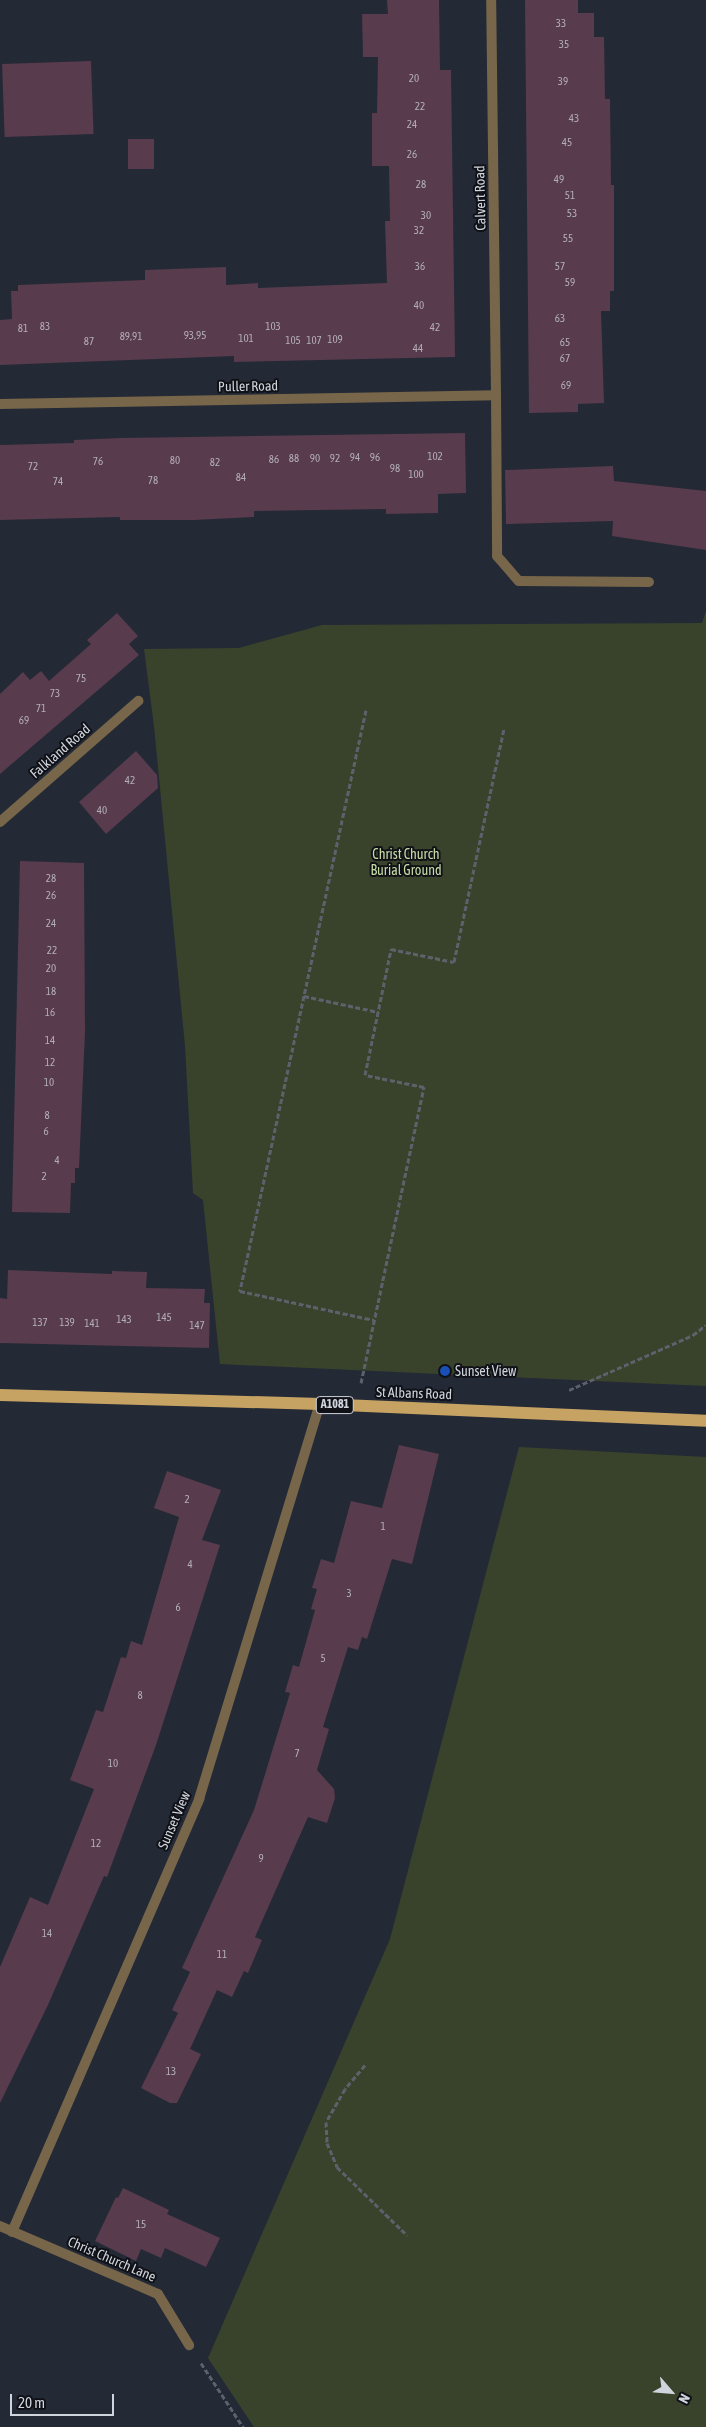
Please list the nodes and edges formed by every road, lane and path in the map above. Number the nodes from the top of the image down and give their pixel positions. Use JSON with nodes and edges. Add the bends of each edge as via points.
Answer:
{"nodes":[{"id":1,"x":491,"y":0,"type":"edge"},
{"id":2,"x":496,"y":395,"type":"junction"},
{"id":3,"x":0,"y":404,"type":"edge"},
{"id":4,"x":649,"y":582,"type":"dead end"},
{"id":5,"x":138,"y":701,"type":"dead end"},
{"id":6,"x":366,"y":710,"type":"dead end"},
{"id":7,"x":504,"y":728,"type":"dead end"},
{"id":8,"x":0,"y":822,"type":"edge"},
{"id":9,"x":304,"y":996,"type":"junction"},
{"id":10,"x":378,"y":1012,"type":"junction"},
{"id":11,"x":374,"y":1320,"type":"junction"},
{"id":12,"x":706,"y":1325,"type":"edge"},
{"id":13,"x":562,"y":1393,"type":"dead end"},
{"id":14,"x":0,"y":1395,"type":"edge"},
{"id":15,"x":320,"y":1404,"type":"junction"},
{"id":16,"x":356,"y":1406,"type":"junction"},
{"id":17,"x":706,"y":1421,"type":"edge"},
{"id":18,"x":365,"y":2065,"type":"dead end"},
{"id":19,"x":0,"y":2226,"type":"edge"},
{"id":20,"x":12,"y":2232,"type":"junction"},
{"id":21,"x":407,"y":2235,"type":"dead end"},
{"id":22,"x":189,"y":2345,"type":"joint"},
{"id":23,"x":243,"y":2427,"type":"edge"}],
"edges":[{"from":1,"to":2,"type":"street","name":"Calvert Road"},
{"from":2,"to":3,"type":"street","name":"Puller Road"},
{"from":2,"to":4,"type":"street","name":"Calvert Road","via":[[497,556],[519,581]]},
{"from":5,"to":8,"type":"street","name":"Falkland Road"},
{"from":6,"to":9,"type":"path"},
{"from":7,"to":10,"type":"path","via":[[454,962],[391,949]]},
{"from":9,"to":10,"type":"path"},
{"from":9,"to":11,"type":"path","via":[[240,1291]]},
{"from":10,"to":11,"type":"path","via":[[364,1075],[424,1087]]},
{"from":11,"to":16,"type":"path"},
{"from":12,"to":13,"type":"path","via":[[693,1335]]},
{"from":14,"to":15,"type":"main road","name":"St Albans Road","number":"A1081"},
{"from":15,"to":16,"type":"main road","name":"St Albans Road","number":"A1081"},
{"from":15,"to":20,"type":"street","name":"Sunset View","via":[[199,1799]]},
{"from":16,"to":17,"type":"main road","name":"St Albans Road","number":"A1081"},
{"from":18,"to":21,"type":"path","via":[[345,2089],[326,2122],[327,2143],[337,2167]]},
{"from":19,"to":20,"type":"street","name":"Christ Church Lane"},
{"from":20,"to":22,"type":"street","name":"Christ Church Lane","via":[[158,2294]]},
{"from":22,"to":23,"type":"path"}]}
